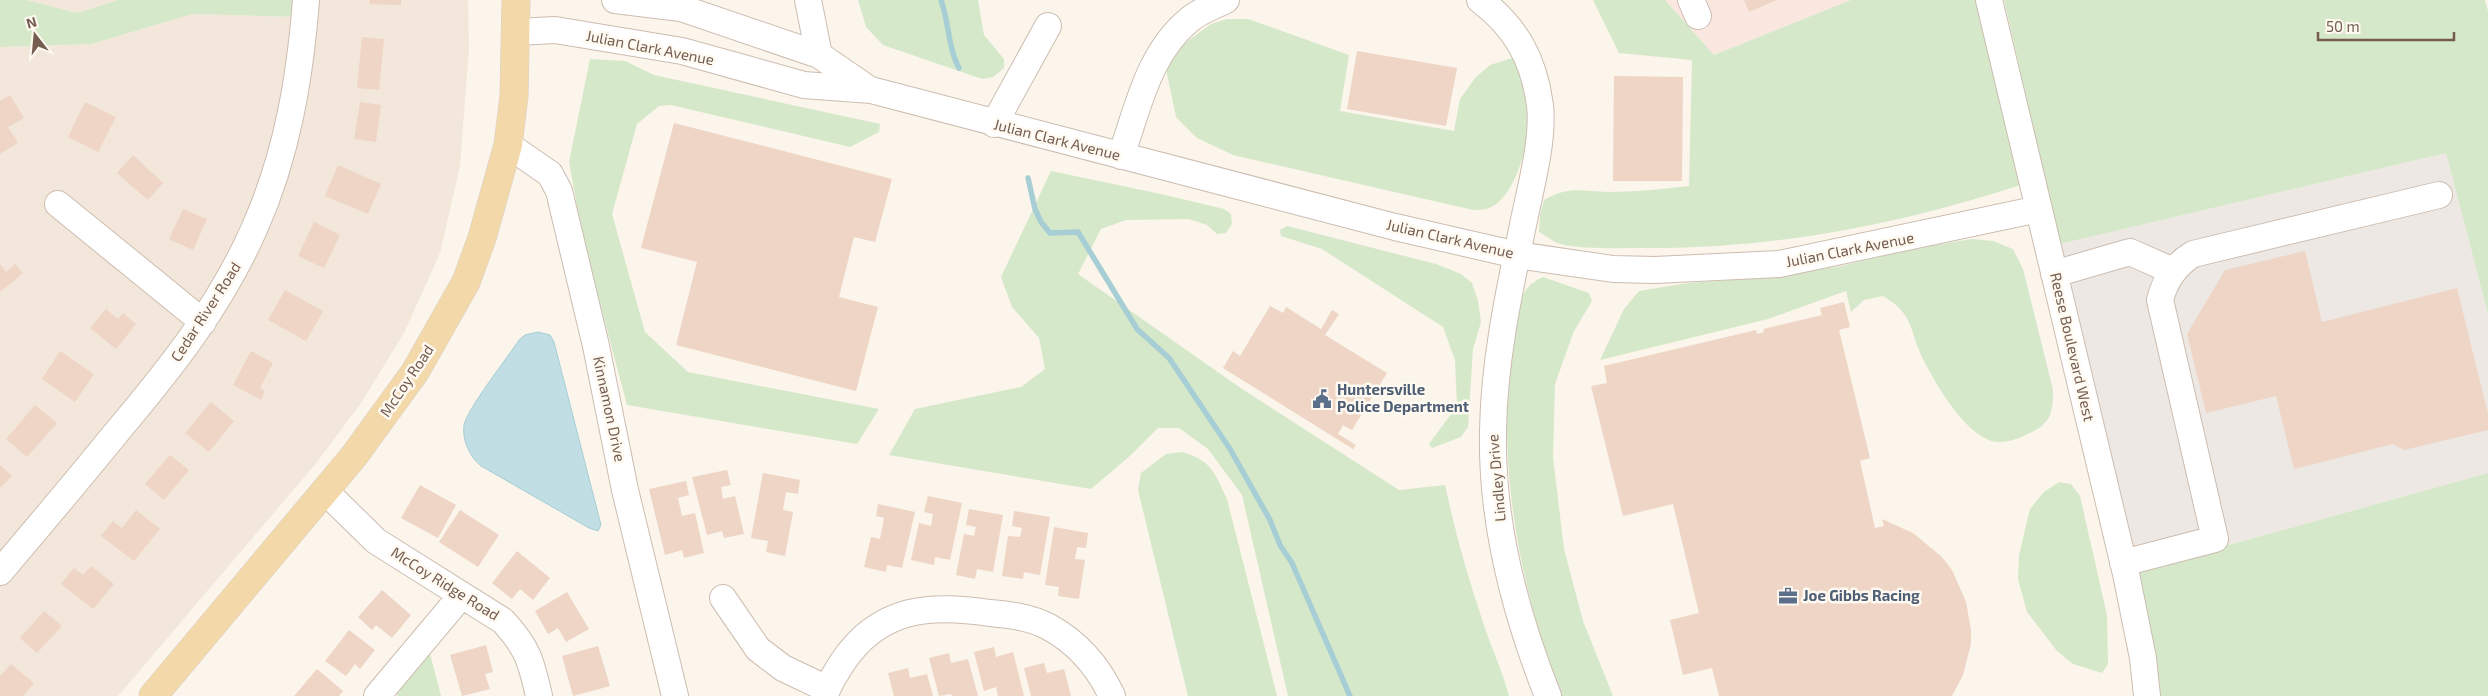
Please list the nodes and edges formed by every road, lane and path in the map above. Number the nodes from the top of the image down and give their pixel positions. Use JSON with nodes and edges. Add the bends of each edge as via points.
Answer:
{"nodes":[{"id":1,"x":306,"y":0,"type":"edge"},
{"id":2,"x":516,"y":0,"type":"edge"},
{"id":3,"x":615,"y":0,"type":"edge"},
{"id":4,"x":808,"y":0,"type":"edge"},
{"id":5,"x":1226,"y":0,"type":"edge"},
{"id":6,"x":1480,"y":0,"type":"edge"},
{"id":7,"x":1989,"y":0,"type":"edge"},
{"id":8,"x":1048,"y":26,"type":"dead end"},
{"id":9,"x":516,"y":32,"type":"junction"},
{"id":10,"x":783,"y":43,"type":"junction"},
{"id":11,"x":819,"y":55,"type":"junction"},
{"id":12,"x":871,"y":90,"type":"junction"},
{"id":13,"x":994,"y":124,"type":"junction"},
{"id":14,"x":508,"y":145,"type":"junction"},
{"id":15,"x":1121,"y":156,"type":"junction"},
{"id":16,"x":2439,"y":195,"type":"dead end"},
{"id":17,"x":58,"y":204,"type":"dead end"},
{"id":18,"x":2039,"y":209,"type":"junction"},
{"id":19,"x":1517,"y":255,"type":"junction"},
{"id":20,"x":2173,"y":271,"type":"junction"},
{"id":21,"x":2054,"y":274,"type":"junction"},
{"id":22,"x":203,"y":322,"type":"junction"},
{"id":23,"x":325,"y":491,"type":"junction"},
{"id":24,"x":2123,"y":563,"type":"junction"},
{"id":25,"x":0,"y":572,"type":"edge"},
{"id":26,"x":461,"y":596,"type":"junction"},
{"id":27,"x":723,"y":598,"type":"dead end"},
{"id":28,"x":826,"y":693,"type":"edge"},
{"id":29,"x":153,"y":696,"type":"edge"},
{"id":30,"x":377,"y":696,"type":"edge"},
{"id":31,"x":539,"y":696,"type":"edge"},
{"id":32,"x":675,"y":696,"type":"edge"},
{"id":33,"x":1112,"y":696,"type":"edge"},
{"id":34,"x":1548,"y":696,"type":"edge"},
{"id":35,"x":2147,"y":696,"type":"edge"}],
"edges":[{"from":1,"to":22,"type":"street","name":"Cedar River Road","via":[[302,55],[281,155],[244,252]]},
{"from":2,"to":9,"type":"main road","name":"McCoy Road"},
{"from":3,"to":10,"type":"street","name":"Julian Clark Avenue","via":[[681,8]]},
{"from":4,"to":10,"type":"street"},
{"from":4,"to":11,"type":"street"},
{"from":5,"to":15,"type":"street","via":[[1190,19],[1166,43],[1151,70]]},
{"from":6,"to":19,"type":"street","name":"Lindley Drive","via":[[1517,35],[1531,68],[1540,106],[1537,155]]},
{"from":7,"to":18,"type":"street","name":"Reese Boulevard West"},
{"from":8,"to":13,"type":"street"},
{"from":9,"to":12,"type":"street","name":"Julian Clark Avenue","via":[[554,30],[682,51],[804,85]]},
{"from":9,"to":14,"type":"main road","name":"McCoy Road","via":[[514,96]]},
{"from":10,"to":11,"type":"street","name":"Julian Clark Avenue"},
{"from":11,"to":12,"type":"street","name":"Julian Clark Avenue"},
{"from":12,"to":13,"type":"street","name":"Julian Clark Avenue"},
{"from":13,"to":15,"type":"street","name":"Julian Clark Avenue"},
{"from":14,"to":23,"type":"main road","name":"McCoy Road","via":[[479,247],[446,321],[398,398]]},
{"from":14,"to":32,"type":"street","name":"Kinnamon Drive","via":[[550,174],[559,192],[596,346],[625,490]]},
{"from":15,"to":19,"type":"street","name":"Julian Clark Avenue"},
{"from":16,"to":20,"type":"street","via":[[2193,254]]},
{"from":17,"to":22,"type":"street"},
{"from":18,"to":19,"type":"street","name":"Julian Clark Avenue","via":[[1846,252],[1756,267],[1613,269]]},
{"from":18,"to":21,"type":"street","name":"Reese Boulevard West"},
{"from":19,"to":34,"type":"street","name":"Lindley Drive","via":[[1494,399],[1494,470],[1506,559],[1517,608]]},
{"from":20,"to":21,"type":"street","via":[[2130,252]]},
{"from":20,"to":24,"type":"street","via":[[2165,281],[2160,300],[2215,539]]},
{"from":21,"to":24,"type":"street","name":"Reese Boulevard West"},
{"from":22,"to":25,"type":"street","name":"Cedar River Road","via":[[172,366]]},
{"from":23,"to":26,"type":"street","name":"McCoy Ridge Road","via":[[376,540]]},
{"from":23,"to":29,"type":"main road","name":"McCoy Road"},
{"from":24,"to":35,"type":"street","name":"Reese Boulevard West","via":[[2143,658]]},
{"from":26,"to":30,"type":"street"},
{"from":26,"to":31,"type":"street","name":"McCoy Ridge Road","via":[[503,621],[519,637],[529,656]]},
{"from":27,"to":28,"type":"street","via":[[758,649]]},
{"from":28,"to":33,"type":"street","via":[[846,657],[873,629],[912,612],[959,608],[1025,617],[1048,627],[1071,641],[1090,660],[1104,678]]}]}
